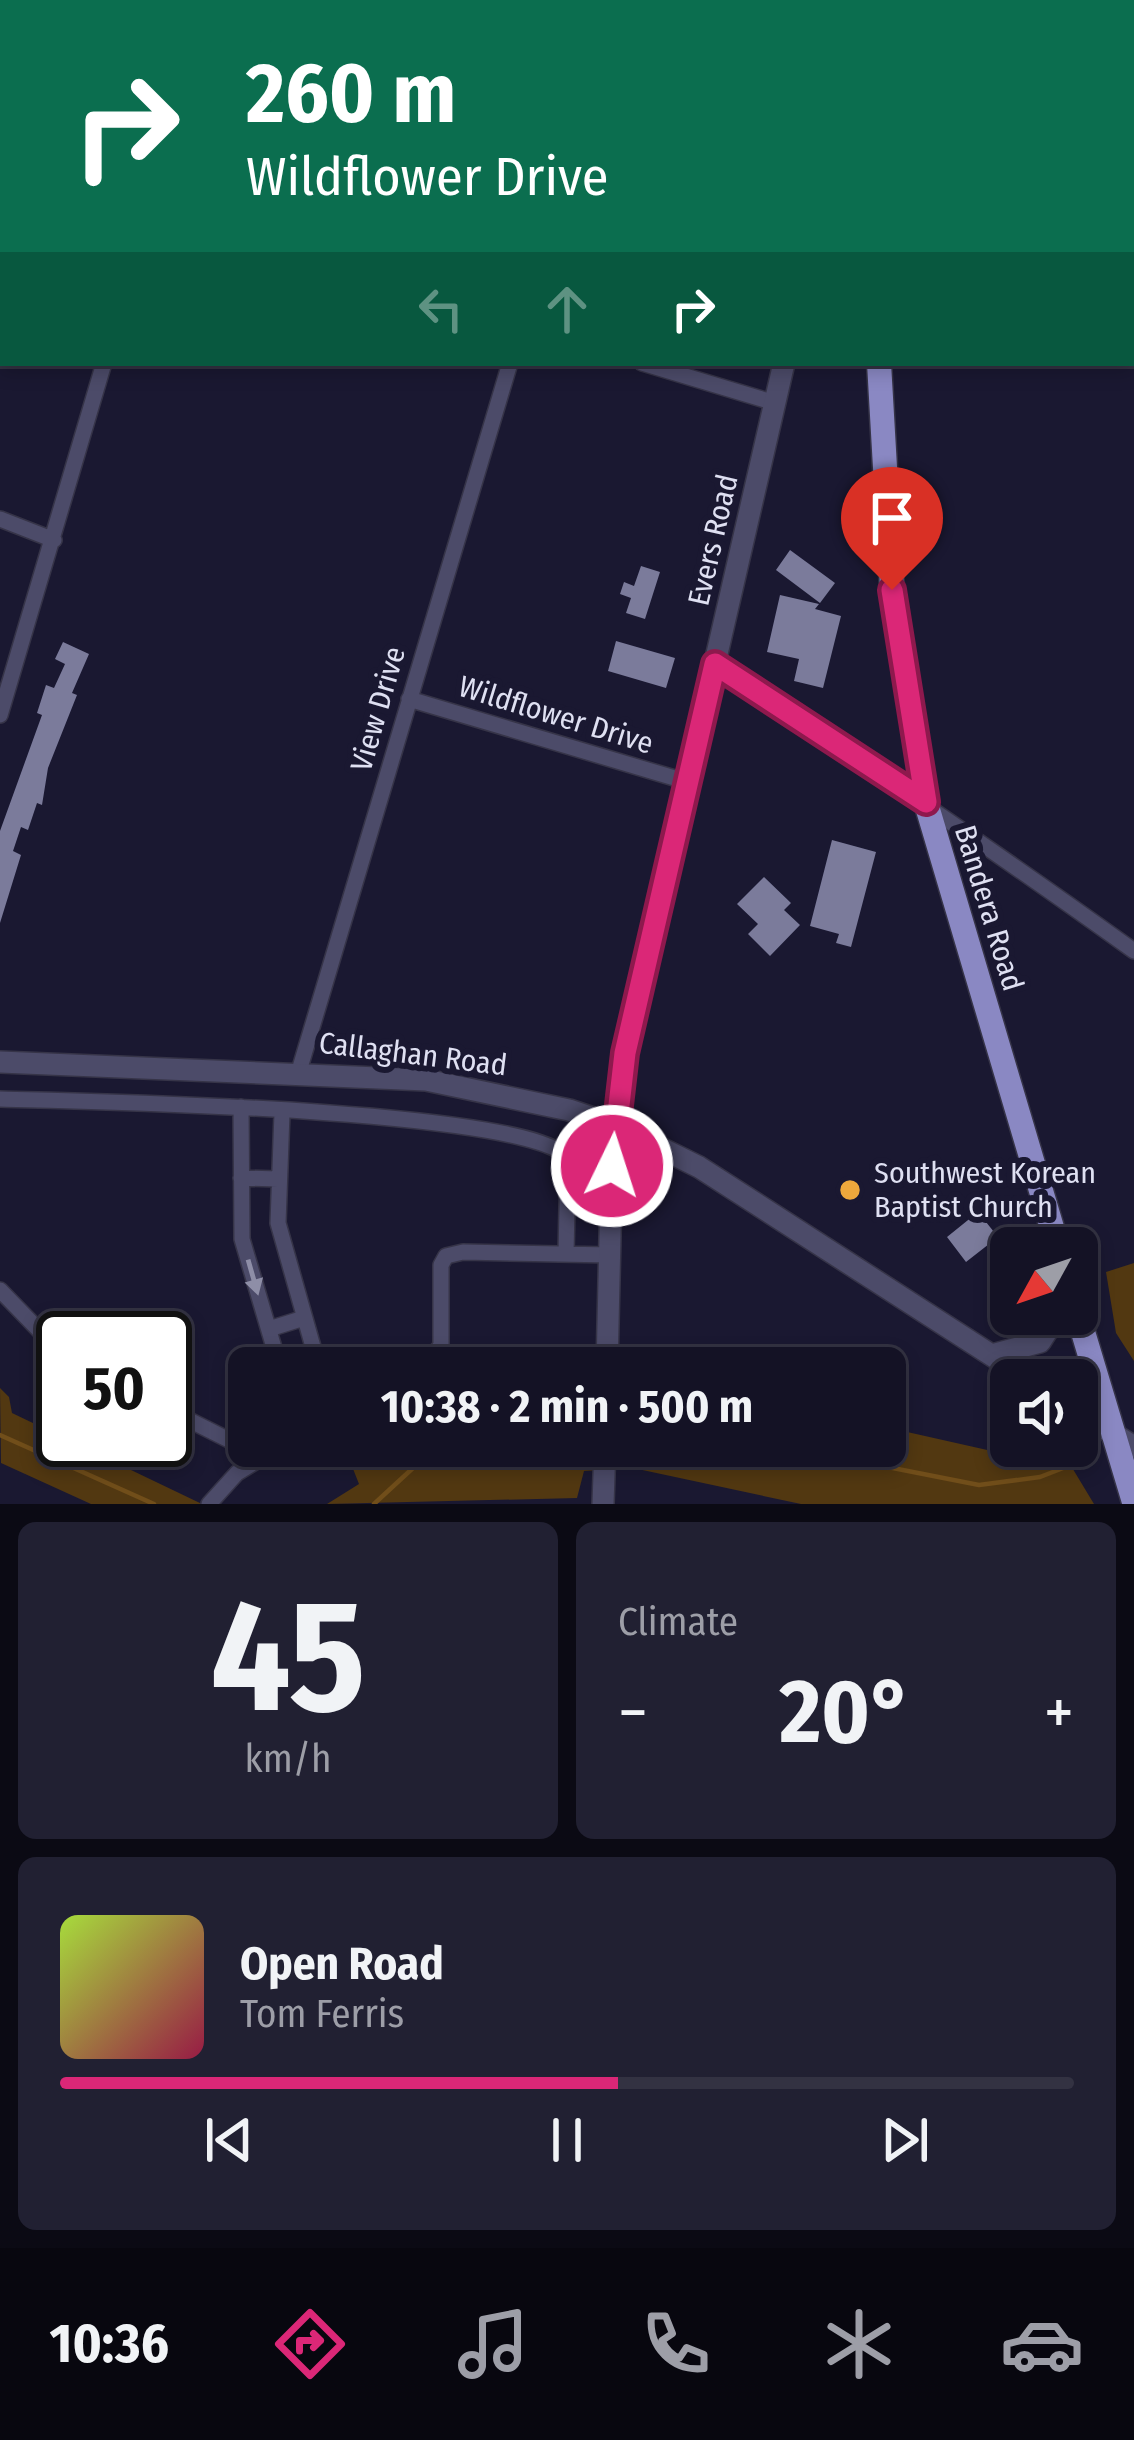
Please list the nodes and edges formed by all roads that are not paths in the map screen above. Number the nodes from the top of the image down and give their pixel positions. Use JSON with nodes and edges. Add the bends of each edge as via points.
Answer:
{"nodes":[{"id":1,"x":103,"y":366,"type":"edge"},
{"id":2,"x":509,"y":366,"type":"edge"},
{"id":3,"x":652,"y":366,"type":"edge"},
{"id":4,"x":783,"y":366,"type":"edge"},
{"id":5,"x":879,"y":366,"type":"edge"},
{"id":6,"x":775,"y":403,"type":"junction"},
{"id":7,"x":0,"y":520,"type":"edge"},
{"id":8,"x":54,"y":540,"type":"junction"},
{"id":9,"x":715,"y":664,"type":"junction"},
{"id":10,"x":409,"y":699,"type":"junction"},
{"id":11,"x":0,"y":715,"type":"edge"},
{"id":12,"x":688,"y":782,"type":"junction"},
{"id":13,"x":926,"y":802,"type":"junction"},
{"id":14,"x":1134,"y":951,"type":"edge"},
{"id":15,"x":0,"y":1062,"type":"edge"},
{"id":16,"x":262,"y":1070,"type":"junction"},
{"id":17,"x":299,"y":1071,"type":"junction"},
{"id":18,"x":0,"y":1099,"type":"edge"},
{"id":19,"x":241,"y":1107,"type":"junction"},
{"id":20,"x":260,"y":1107,"type":"junction"},
{"id":21,"x":282,"y":1113,"type":"junction"},
{"id":22,"x":614,"y":1126,"type":"junction"},
{"id":23,"x":241,"y":1178,"type":"junction"},
{"id":24,"x":278,"y":1179,"type":"junction"},
{"id":25,"x":1052,"y":1227,"type":"edge"},
{"id":26,"x":566,"y":1254,"type":"junction"},
{"id":27,"x":610,"y":1255,"type":"junction"},
{"id":28,"x":0,"y":1290,"type":"edge"},
{"id":29,"x":304,"y":1318,"type":"junction"},
{"id":30,"x":36,"y":1327,"type":"edge"},
{"id":31,"x":268,"y":1329,"type":"junction"},
{"id":32,"x":1044,"y":1335,"type":"edge"},
{"id":33,"x":1085,"y":1335,"type":"edge"},
{"id":34,"x":274,"y":1347,"type":"edge"},
{"id":35,"x":313,"y":1347,"type":"edge"},
{"id":36,"x":440,"y":1347,"type":"edge"},
{"id":37,"x":606,"y":1347,"type":"edge"},
{"id":38,"x":992,"y":1355,"type":"junction"},
{"id":39,"x":998,"y":1359,"type":"edge"},
{"id":40,"x":192,"y":1420,"type":"edge"},
{"id":41,"x":228,"y":1436,"type":"edge"},
{"id":42,"x":1123,"y":1440,"type":"edge"},
{"id":43,"x":247,"y":1467,"type":"edge"},
{"id":44,"x":604,"y":1467,"type":"edge"},
{"id":45,"x":1134,"y":1502,"type":"edge"},
{"id":46,"x":209,"y":1504,"type":"edge"},
{"id":47,"x":603,"y":1504,"type":"edge"}],
"edges":[{"from":1,"to":8,"type":"street"},
{"from":2,"to":10,"type":"street","name":"View Drive"},
{"from":3,"to":6,"type":"street"},
{"from":4,"to":6,"type":"main road","name":"Evers Road"},
{"from":5,"to":13,"type":"main road","name":"Bandera Road","via":[[892,590]]},
{"from":6,"to":9,"type":"main road","name":"Evers Road"},
{"from":7,"to":8,"type":"street"},
{"from":8,"to":11,"type":"street"},
{"from":9,"to":12,"type":"main road","name":"Evers Road"},
{"from":9,"to":13,"type":"street"},
{"from":10,"to":12,"type":"street","name":"Wildflower Drive"},
{"from":10,"to":17,"type":"street","name":"View Drive"},
{"from":12,"to":22,"type":"main road","name":"Evers Road"},
{"from":13,"to":14,"type":"street"},
{"from":13,"to":25,"type":"main road","name":"Bandera Road"},
{"from":15,"to":16,"type":"main road","name":"Callaghan Road"},
{"from":16,"to":17,"type":"main road","name":"Callaghan Road"},
{"from":16,"to":20,"type":"street"},
{"from":17,"to":22,"type":"main road","name":"Callaghan Road","via":[[453,1083]]},
{"from":18,"to":19,"type":"street"},
{"from":19,"to":20,"type":"street"},
{"from":19,"to":23,"type":"street"},
{"from":20,"to":21,"type":"street"},
{"from":21,"to":24,"type":"street"},
{"from":21,"to":26,"type":"street","via":[[452,1125],[553,1145],[566,1153]]},
{"from":22,"to":27,"type":"main road","name":"Evers Road"},
{"from":22,"to":38,"type":"main road","name":"Callaghan Road","via":[[699,1167]]},
{"from":23,"to":24,"type":"street"},
{"from":23,"to":31,"type":"street","one_way":true,"via":[[242,1239]]},
{"from":24,"to":29,"type":"street","via":[[281,1236]]},
{"from":26,"to":27,"type":"street"},
{"from":26,"to":36,"type":"street","via":[[446,1256]]},
{"from":27,"to":37,"type":"main road","name":"Evers Road"},
{"from":28,"to":30,"type":"street"},
{"from":29,"to":31,"type":"street"},
{"from":29,"to":35,"type":"street"},
{"from":31,"to":34,"type":"street"},
{"from":32,"to":38,"type":"main road"},
{"from":33,"to":42,"type":"main road"},
{"from":38,"to":39,"type":"main road","name":"Callaghan Road"},
{"from":40,"to":41,"type":"street"},
{"from":42,"to":45,"type":"main road"},
{"from":43,"to":46,"type":"street"},
{"from":44,"to":47,"type":"main road"}]}
